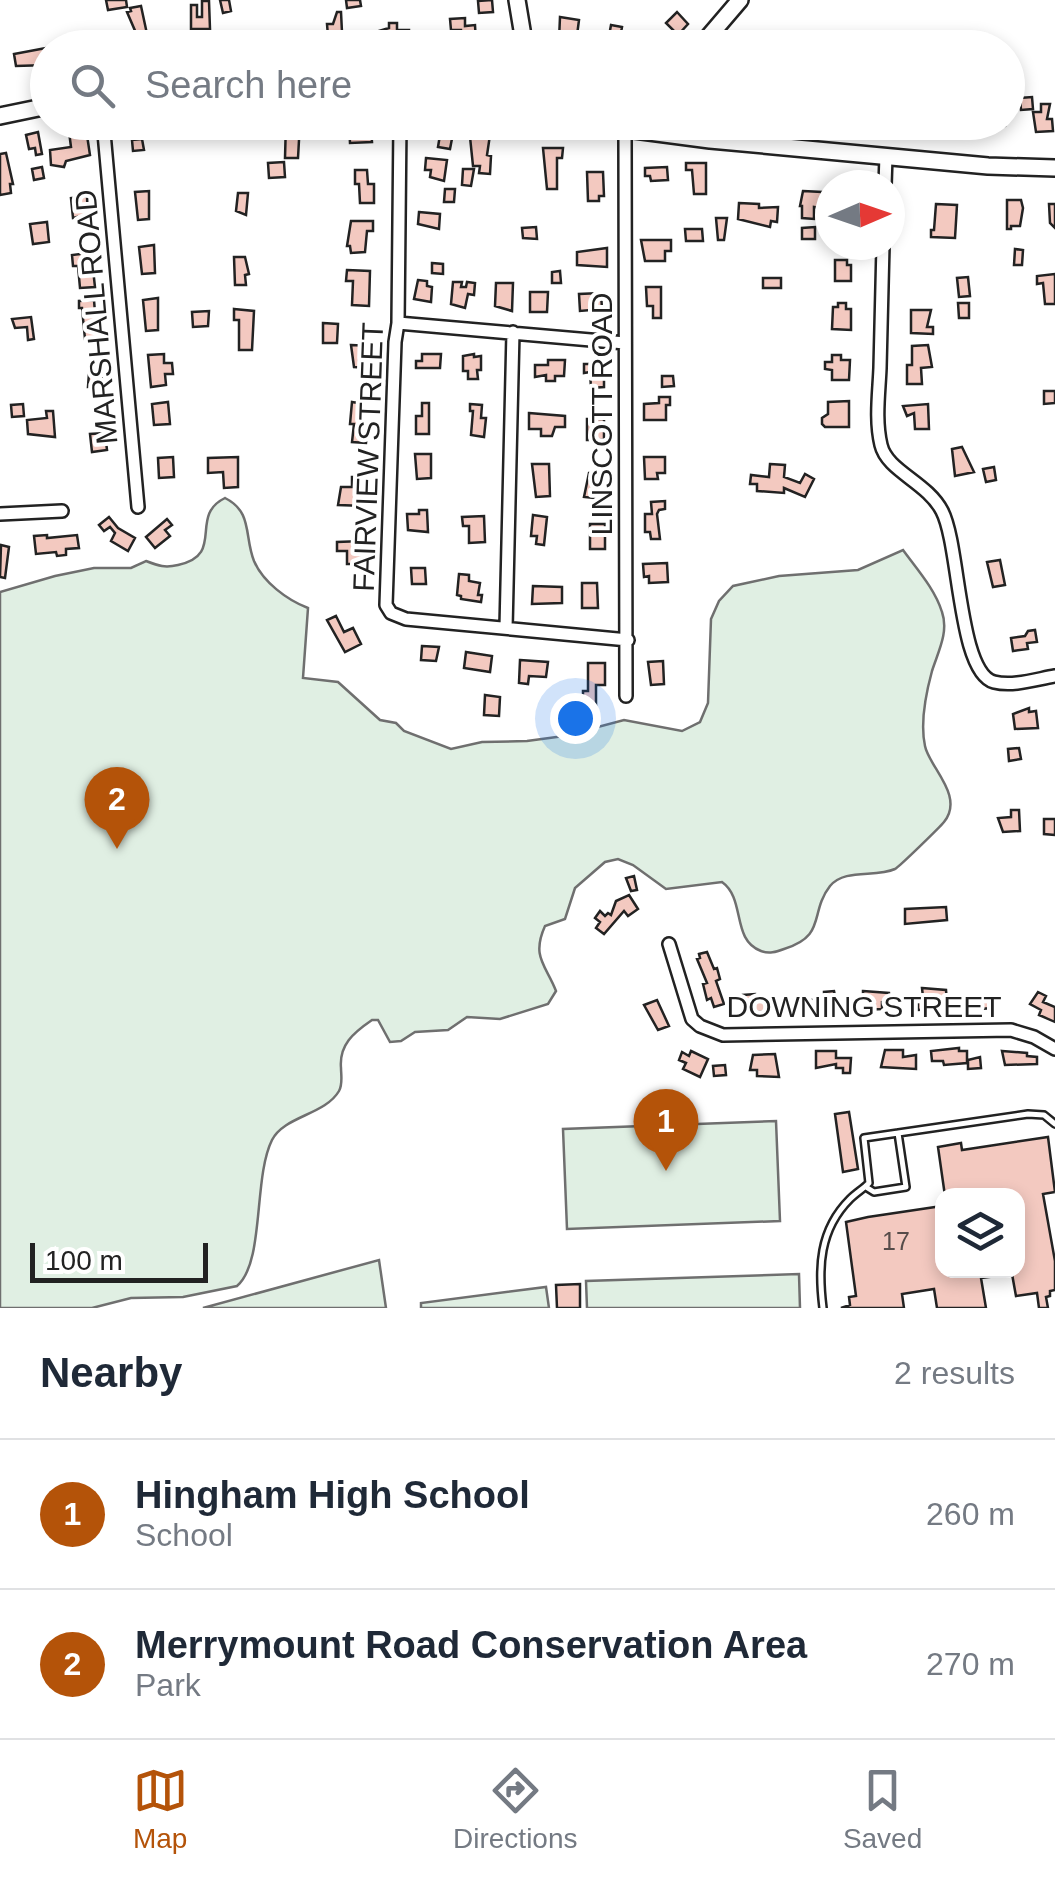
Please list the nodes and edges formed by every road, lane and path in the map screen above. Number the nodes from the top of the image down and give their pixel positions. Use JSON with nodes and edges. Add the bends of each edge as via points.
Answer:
{"nodes":[{"id":1,"x":516,"y":0,"type":"edge"},
{"id":2,"x":740,"y":0,"type":"edge"},
{"id":3,"x":522,"y":30,"type":"edge"},
{"id":4,"x":714,"y":30,"type":"edge"},
{"id":5,"x":30,"y":110,"type":"edge"},
{"id":6,"x":0,"y":116,"type":"edge"},
{"id":7,"x":105,"y":140,"type":"edge"},
{"id":8,"x":400,"y":140,"type":"edge"},
{"id":9,"x":625,"y":140,"type":"edge"},
{"id":10,"x":715,"y":140,"type":"edge"},
{"id":11,"x":735,"y":142,"type":"joint"},
{"id":12,"x":886,"y":156,"type":"junction"},
{"id":13,"x":886,"y":170,"type":"edge"},
{"id":14,"x":1051,"y":170,"type":"edge"},
{"id":15,"x":883,"y":260,"type":"edge"},
{"id":16,"x":398,"y":323,"type":"junction"},
{"id":17,"x":513,"y":332,"type":"junction"},
{"id":18,"x":626,"y":342,"type":"junction"},
{"id":19,"x":138,"y":507,"type":"dead end"},
{"id":20,"x":62,"y":511,"type":"dead end"},
{"id":21,"x":0,"y":514,"type":"edge"},
{"id":22,"x":506,"y":628,"type":"junction"},
{"id":23,"x":628,"y":640,"type":"junction"},
{"id":24,"x":1055,"y":676,"type":"edge"},
{"id":25,"x":626,"y":696,"type":"dead end"},
{"id":26,"x":669,"y":944,"type":"dead end"},
{"id":27,"x":1055,"y":1049,"type":"edge"},
{"id":28,"x":1055,"y":1124,"type":"edge"},
{"id":29,"x":898,"y":1133,"type":"junction"},
{"id":30,"x":866,"y":1186,"type":"junction"},
{"id":31,"x":824,"y":1308,"type":"edge"}],
"edges":[{"from":1,"to":3,"type":"main road"},
{"from":2,"to":4,"type":"main road"},
{"from":5,"to":6,"type":"main road"},
{"from":7,"to":19,"type":"street","name":"MARSHALL ROAD"},
{"from":8,"to":16,"type":"street","name":"FAIRVIEW STREET"},
{"from":9,"to":18,"type":"street","name":"LINSCOTT ROAD"},
{"from":10,"to":11,"type":"main road"},
{"from":11,"to":12,"type":"main road"},
{"from":12,"to":13,"type":"street"},
{"from":12,"to":14,"type":"main road"},
{"from":15,"to":24,"type":"street","via":[[878,423],[884,455],[929,491],[944,516],[970,651],[982,675],[1005,683]]},
{"from":16,"to":17,"type":"street"},
{"from":16,"to":22,"type":"street","name":"FAIRVIEW STREET","via":[[386,605],[406,619]]},
{"from":17,"to":18,"type":"street"},
{"from":17,"to":22,"type":"street"},
{"from":18,"to":23,"type":"street","name":"LINSCOTT ROAD"},
{"from":20,"to":21,"type":"street"},
{"from":22,"to":23,"type":"street","name":"FAIRVIEW STREET"},
{"from":23,"to":25,"type":"street","name":"LINSCOTT ROAD"},
{"from":26,"to":27,"type":"street","name":"DOWNING STREET","via":[[692,1019],[723,1034],[1011,1030]]},
{"from":28,"to":29,"type":"lane","via":[[1035,1113]]},
{"from":29,"to":30,"type":"lane","via":[[864,1138]]},
{"from":29,"to":30,"type":"lane","via":[[906,1187],[874,1192]]},
{"from":30,"to":31,"type":"lane","via":[[842,1208],[824,1240]]}]}
